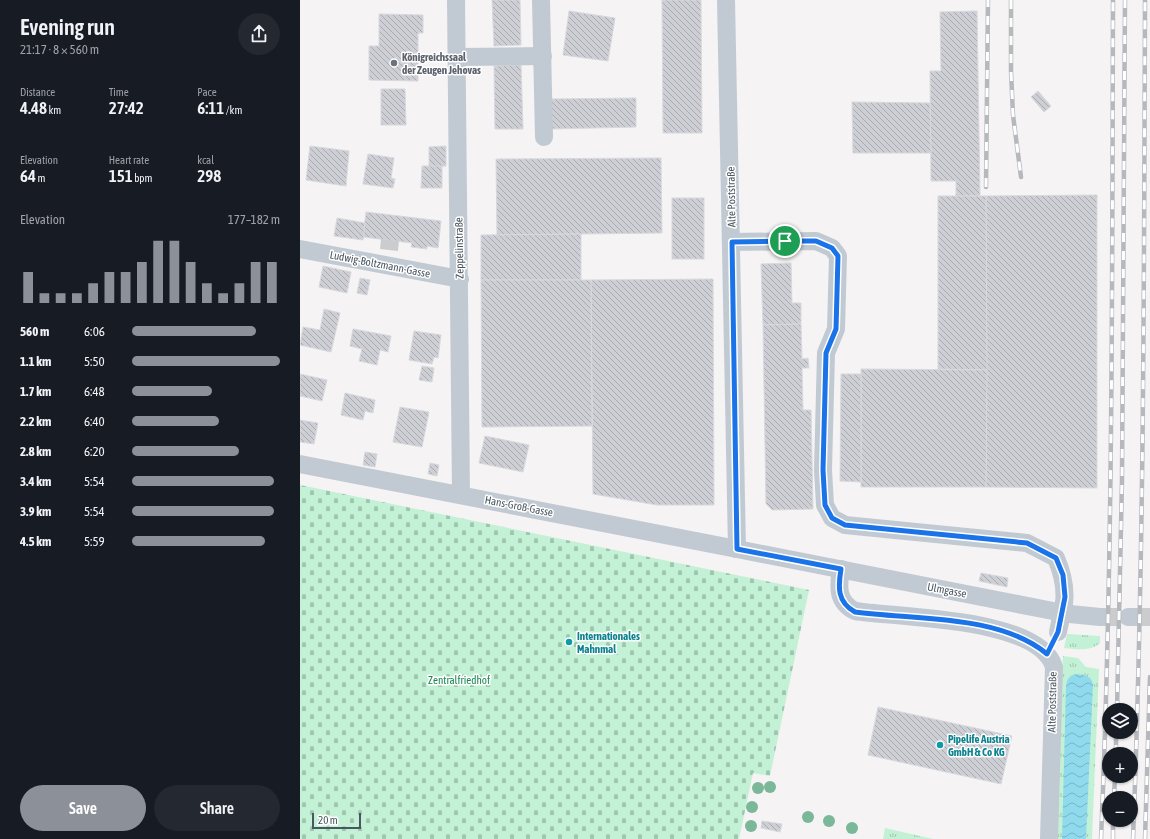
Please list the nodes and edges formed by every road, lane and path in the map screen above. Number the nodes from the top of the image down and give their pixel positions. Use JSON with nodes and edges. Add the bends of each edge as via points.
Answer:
{"nodes":[{"id":1,"x":456,"y":0,"type":"edge"},
{"id":2,"x":541,"y":0,"type":"edge"},
{"id":3,"x":726,"y":0,"type":"edge"},
{"id":4,"x":543,"y":56,"type":"junction"},
{"id":5,"x":457,"y":57,"type":"junction"},
{"id":6,"x":544,"y":137,"type":"dead end"},
{"id":7,"x":732,"y":242,"type":"junction"},
{"id":8,"x":300,"y":249,"type":"edge"},
{"id":9,"x":460,"y":279,"type":"junction"},
{"id":10,"x":300,"y":464,"type":"edge"},
{"id":11,"x":461,"y":495,"type":"junction"},
{"id":12,"x":737,"y":549,"type":"junction"},
{"id":13,"x":841,"y":569,"type":"junction"},
{"id":14,"x":1062,"y":609,"type":"junction"},
{"id":15,"x":1100,"y":617,"type":"tunnel mouth"},
{"id":16,"x":1047,"y":654,"type":"junction"},
{"id":17,"x":1049,"y":839,"type":"edge"}],
"edges":[{"from":1,"to":5,"type":"street","name":"Zeppelinstraße"},
{"from":2,"to":4,"type":"street"},
{"from":3,"to":7,"type":"street","name":"Alte Poststraße"},
{"from":4,"to":5,"type":"street"},
{"from":4,"to":6,"type":"street"},
{"from":5,"to":9,"type":"street","name":"Zeppelinstraße"},
{"from":7,"to":12,"type":"street","name":"Alte Poststraße"},
{"from":7,"to":14,"type":"street","via":[[816,241],[832,248],[838,256],[836,329],[826,353],[823,470],[825,505],[832,518],[845,525],[1027,543],[1056,558],[1063,575],[1065,597]]},
{"from":8,"to":9,"type":"street","name":"Ludwig-Boltzmann-Gasse"},
{"from":9,"to":11,"type":"street","name":"Zeppelinstraße"},
{"from":10,"to":11,"type":"street","name":"Hans-Groß-Gasse"},
{"from":11,"to":12,"type":"street","name":"Hans-Groß-Gasse"},
{"from":12,"to":13,"type":"street"},
{"from":13,"to":14,"type":"street","name":"Ulmgasse"},
{"from":13,"to":16,"type":"street","via":[[840,595],[847,607],[855,612],[946,620],[992,628],[1024,639]]},
{"from":14,"to":15,"type":"street","name":"Ulmgasse"},
{"from":14,"to":16,"type":"street","bridge":true,"via":[[1058,632]]},
{"from":16,"to":17,"type":"street","name":"Alte Poststraße","via":[[1054,668]]}]}
